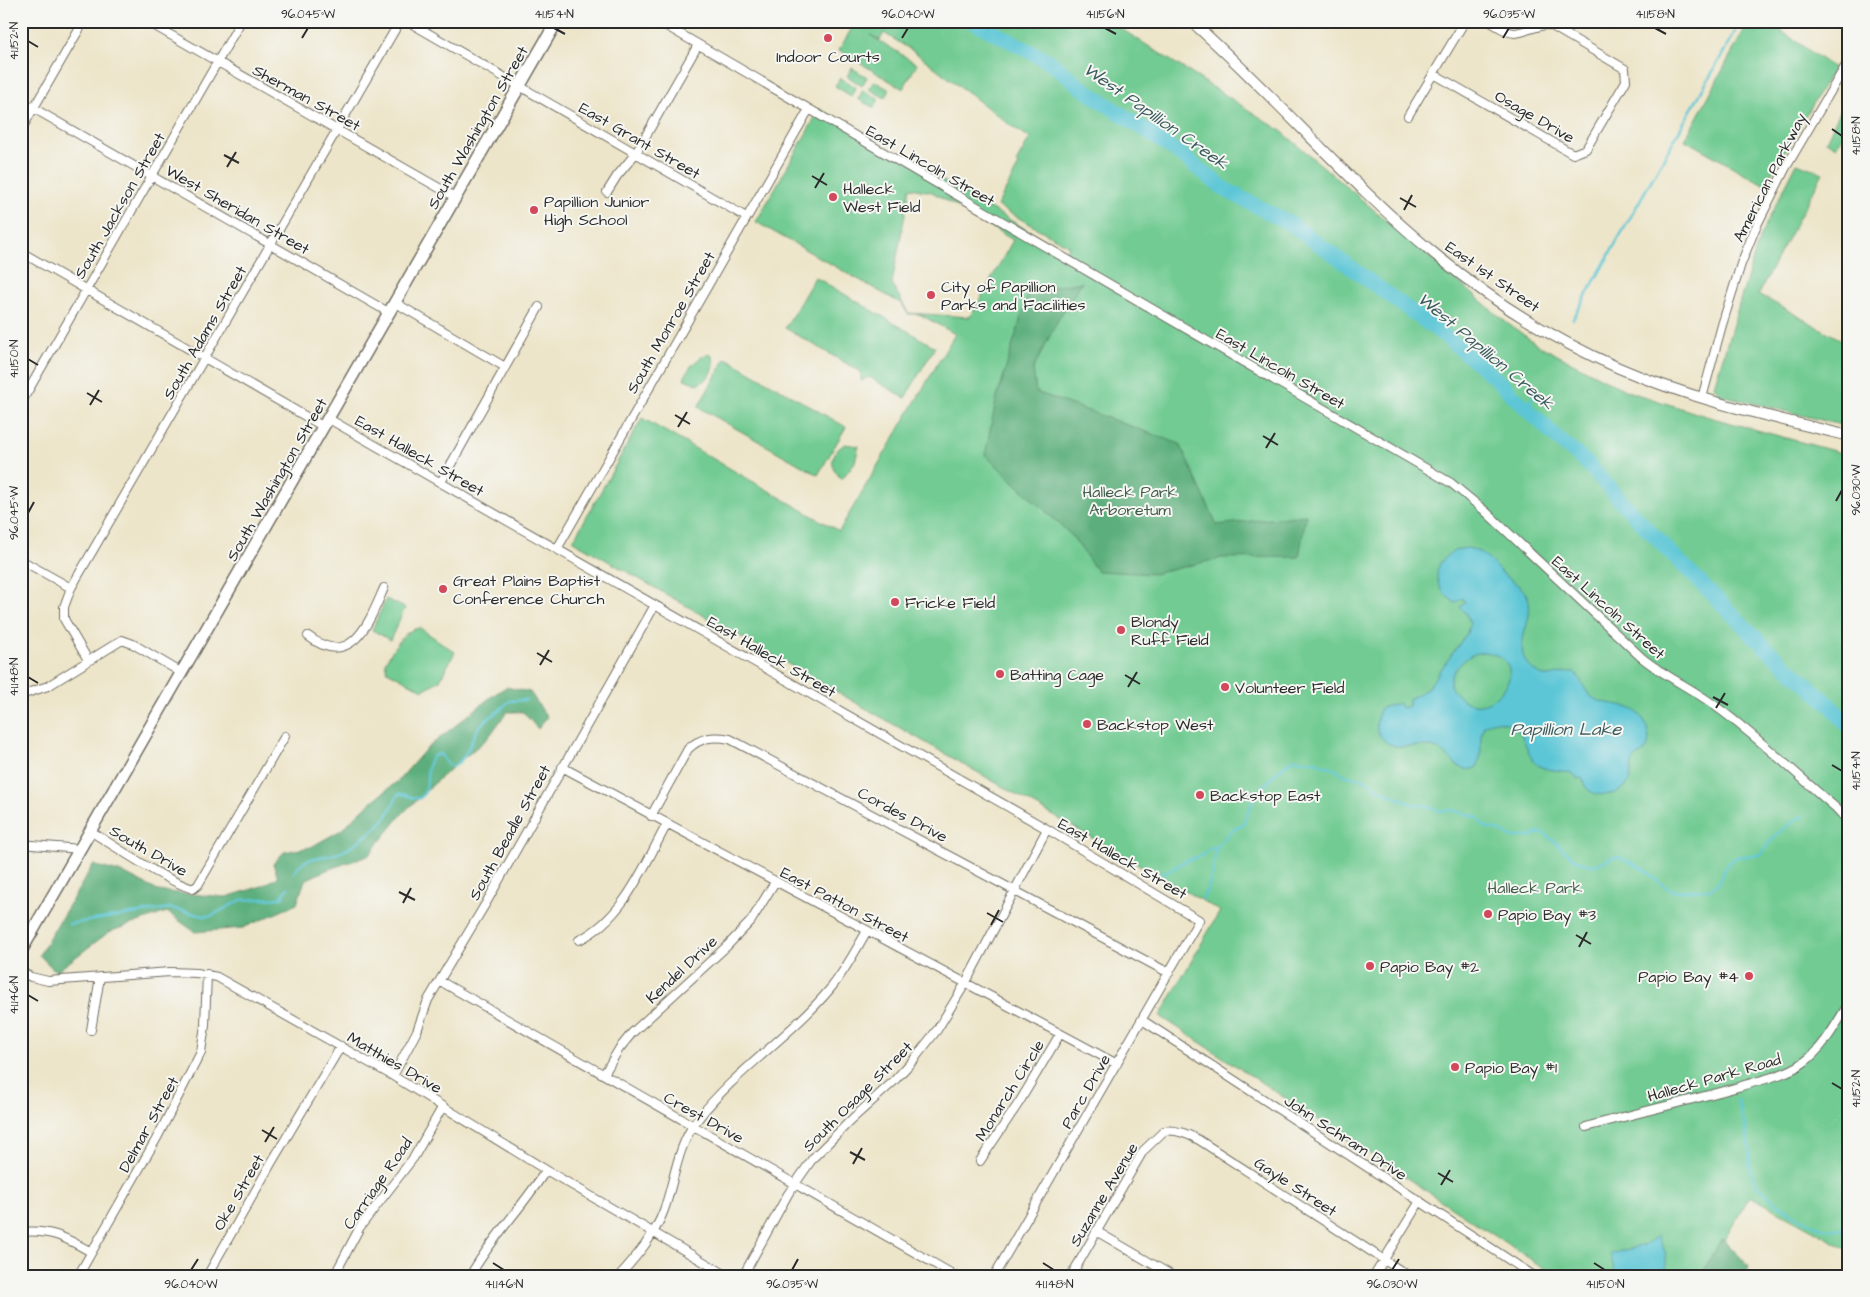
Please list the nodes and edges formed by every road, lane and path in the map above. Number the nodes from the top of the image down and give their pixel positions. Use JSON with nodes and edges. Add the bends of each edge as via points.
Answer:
{"nodes":[{"id":1,"x":84,"y":21,"type":"edge"},
{"id":2,"x":146,"y":21,"type":"edge"},
{"id":3,"x":241,"y":21,"type":"edge"},
{"id":4,"x":400,"y":21,"type":"edge"},
{"id":5,"x":407,"y":21,"type":"edge"},
{"id":6,"x":557,"y":21,"type":"edge"},
{"id":7,"x":658,"y":21,"type":"edge"},
{"id":8,"x":1191,"y":21,"type":"edge"},
{"id":9,"x":1465,"y":21,"type":"edge"},
{"id":10,"x":1489,"y":21,"type":"edge"},
{"id":11,"x":698,"y":45,"type":"junction"},
{"id":12,"x":1849,"y":60,"type":"edge"},
{"id":13,"x":217,"y":63,"type":"junction"},
{"id":14,"x":1434,"y":74,"type":"junction"},
{"id":15,"x":520,"y":87,"type":"junction"},
{"id":16,"x":21,"y":101,"type":"edge"},
{"id":17,"x":34,"y":108,"type":"junction"},
{"id":18,"x":809,"y":109,"type":"junction"},
{"id":19,"x":1408,"y":116,"type":"dead end"},
{"id":20,"x":21,"y":130,"type":"edge"},
{"id":21,"x":338,"y":130,"type":"junction"},
{"id":22,"x":636,"y":154,"type":"junction"},
{"id":23,"x":152,"y":175,"type":"junction"},
{"id":24,"x":607,"y":192,"type":"dead end"},
{"id":25,"x":454,"y":197,"type":"junction"},
{"id":26,"x":746,"y":217,"type":"junction"},
{"id":27,"x":271,"y":244,"type":"junction"},
{"id":28,"x":21,"y":252,"type":"edge"},
{"id":29,"x":87,"y":290,"type":"junction"},
{"id":30,"x":391,"y":307,"type":"junction"},
{"id":31,"x":538,"y":307,"type":"dead end"},
{"id":32,"x":205,"y":358,"type":"junction"},
{"id":33,"x":505,"y":367,"type":"junction"},
{"id":34,"x":1702,"y":398,"type":"junction"},
{"id":35,"x":21,"y":403,"type":"edge"},
{"id":36,"x":326,"y":423,"type":"junction"},
{"id":37,"x":1849,"y":436,"type":"edge"},
{"id":38,"x":441,"y":482,"type":"junction"},
{"id":39,"x":557,"y":549,"type":"junction"},
{"id":40,"x":21,"y":560,"type":"edge"},
{"id":41,"x":71,"y":588,"type":"junction"},
{"id":42,"x":384,"y":588,"type":"dead end"},
{"id":43,"x":655,"y":605,"type":"junction"},
{"id":44,"x":308,"y":636,"type":"dead end"},
{"id":45,"x":88,"y":660,"type":"junction"},
{"id":46,"x":182,"y":673,"type":"junction"},
{"id":47,"x":21,"y":695,"type":"edge"},
{"id":48,"x":285,"y":736,"type":"dead end"},
{"id":49,"x":562,"y":767,"type":"junction"},
{"id":50,"x":651,"y":816,"type":"junction"},
{"id":51,"x":1849,"y":822,"type":"edge"},
{"id":52,"x":666,"y":824,"type":"junction"},
{"id":53,"x":1047,"y":829,"type":"junction"},
{"id":54,"x":90,"y":831,"type":"junction"},
{"id":55,"x":21,"y":844,"type":"edge"},
{"id":56,"x":80,"y":849,"type":"junction"},
{"id":57,"x":774,"y":882,"type":"junction"},
{"id":58,"x":1015,"y":890,"type":"junction"},
{"id":59,"x":1199,"y":920,"type":"joint"},
{"id":60,"x":867,"y":931,"type":"junction"},
{"id":61,"x":579,"y":940,"type":"dead end"},
{"id":62,"x":21,"y":951,"type":"edge"},
{"id":63,"x":21,"y":972,"type":"edge"},
{"id":64,"x":1169,"y":973,"type":"junction"},
{"id":65,"x":207,"y":974,"type":"junction"},
{"id":66,"x":100,"y":977,"type":"junction"},
{"id":67,"x":440,"y":982,"type":"junction"},
{"id":68,"x":965,"y":984,"type":"junction"},
{"id":69,"x":1849,"y":1003,"type":"edge"},
{"id":70,"x":1142,"y":1020,"type":"junction"},
{"id":71,"x":91,"y":1030,"type":"dead end"},
{"id":72,"x":1060,"y":1034,"type":"junction"},
{"id":73,"x":341,"y":1046,"type":"junction"},
{"id":74,"x":1117,"y":1064,"type":"junction"},
{"id":75,"x":604,"y":1074,"type":"junction"},
{"id":76,"x":393,"y":1076,"type":"junction"},
{"id":77,"x":443,"y":1106,"type":"junction"},
{"id":78,"x":1161,"y":1122,"type":"dead end"},
{"id":79,"x":693,"y":1126,"type":"junction"},
{"id":80,"x":1586,"y":1127,"type":"dead end"},
{"id":81,"x":1164,"y":1131,"type":"junction"},
{"id":82,"x":980,"y":1161,"type":"dead end"},
{"id":83,"x":546,"y":1170,"type":"junction"},
{"id":84,"x":794,"y":1183,"type":"junction"},
{"id":85,"x":1420,"y":1201,"type":"junction"},
{"id":86,"x":1096,"y":1231,"type":"junction"},
{"id":87,"x":21,"y":1232,"type":"edge"},
{"id":88,"x":653,"y":1233,"type":"junction"},
{"id":89,"x":91,"y":1252,"type":"junction"},
{"id":90,"x":1384,"y":1259,"type":"junction"},
{"id":91,"x":78,"y":1276,"type":"edge"},
{"id":92,"x":207,"y":1276,"type":"edge"},
{"id":93,"x":334,"y":1276,"type":"edge"},
{"id":94,"x":470,"y":1276,"type":"edge"},
{"id":95,"x":619,"y":1276,"type":"edge"},
{"id":96,"x":728,"y":1276,"type":"edge"},
{"id":97,"x":743,"y":1276,"type":"edge"},
{"id":98,"x":956,"y":1276,"type":"edge"},
{"id":99,"x":994,"y":1276,"type":"edge"},
{"id":100,"x":1071,"y":1276,"type":"edge"},
{"id":101,"x":1173,"y":1276,"type":"edge"},
{"id":102,"x":1374,"y":1276,"type":"edge"},
{"id":103,"x":1409,"y":1276,"type":"edge"},
{"id":104,"x":1534,"y":1276,"type":"edge"}],
"edges":[{"from":1,"to":17,"type":"street"},
{"from":2,"to":13,"type":"street","name":"Sherman Street"},
{"from":3,"to":13,"type":"street","name":"South Jackson Street"},
{"from":4,"to":21,"type":"street","name":"South Adams Street"},
{"from":5,"to":15,"type":"street","name":"East Grant Street"},
{"from":6,"to":15,"type":"main road","name":"South Washington Street"},
{"from":7,"to":11,"type":"street","name":"East Lincoln Street"},
{"from":8,"to":34,"type":"main road","name":"East 1st Street","via":[[1379,204],[1437,256],[1481,289],[1597,358]]},
{"from":9,"to":14,"type":"street"},
{"from":10,"to":14,"type":"street","name":"Osage Drive","via":[[1516,33],[1550,24],[1625,68],[1626,81],[1586,149],[1572,154]]},
{"from":11,"to":18,"type":"street","name":"East Lincoln Street"},
{"from":11,"to":22,"type":"street"},
{"from":12,"to":34,"type":"street","name":"American Parkway","via":[[1785,169],[1755,229],[1741,264]]},
{"from":13,"to":21,"type":"street","name":"Sherman Street"},
{"from":13,"to":23,"type":"street","name":"South Jackson Street"},
{"from":14,"to":19,"type":"street"},
{"from":15,"to":22,"type":"street","name":"East Grant Street"},
{"from":15,"to":25,"type":"main road","name":"South Washington Street"},
{"from":16,"to":17,"type":"street","name":"West Sheridan Street"},
{"from":17,"to":20,"type":"street"},
{"from":17,"to":23,"type":"street","name":"West Sheridan Street"},
{"from":18,"to":26,"type":"street","name":"South Monroe Street"},
{"from":18,"to":51,"type":"street","name":"East Lincoln Street","via":[[1451,483],[1641,657],[1722,710]]},
{"from":21,"to":25,"type":"street","name":"Sherman Street"},
{"from":21,"to":27,"type":"street","name":"South Adams Street"},
{"from":22,"to":24,"type":"street"},
{"from":22,"to":26,"type":"street","name":"East Grant Street"},
{"from":23,"to":27,"type":"street","name":"West Sheridan Street"},
{"from":23,"to":29,"type":"street","name":"South Jackson Street"},
{"from":25,"to":30,"type":"main road","name":"South Washington Street"},
{"from":26,"to":39,"type":"street","name":"South Monroe Street"},
{"from":27,"to":30,"type":"street","name":"West Sheridan Street"},
{"from":27,"to":32,"type":"street","name":"South Adams Street"},
{"from":28,"to":29,"type":"street","name":"East Halleck Street"},
{"from":29,"to":32,"type":"street","name":"East Halleck Street"},
{"from":29,"to":35,"type":"street","name":"South Jackson Street"},
{"from":30,"to":33,"type":"street","name":"West Sheridan Street"},
{"from":30,"to":36,"type":"main road","name":"South Washington Street"},
{"from":31,"to":33,"type":"street"},
{"from":32,"to":36,"type":"street","name":"East Halleck Street"},
{"from":32,"to":41,"type":"street","name":"South Adams Street"},
{"from":33,"to":38,"type":"street"},
{"from":34,"to":37,"type":"main road","name":"East 1st Street"},
{"from":36,"to":38,"type":"street","name":"East Halleck Street"},
{"from":36,"to":46,"type":"main road","name":"South Washington Street"},
{"from":38,"to":39,"type":"street","name":"East Halleck Street"},
{"from":39,"to":43,"type":"street","name":"East Halleck Street"},
{"from":40,"to":41,"type":"street"},
{"from":41,"to":45,"type":"street","name":"South Adams Street","via":[[64,607],[64,619]]},
{"from":42,"to":44,"type":"street","via":[[367,625],[355,640],[338,648],[317,643]]},
{"from":43,"to":49,"type":"street","name":"South Beadle Street"},
{"from":43,"to":53,"type":"street","name":"East Halleck Street"},
{"from":45,"to":46,"type":"street","via":[[122,640]]},
{"from":45,"to":47,"type":"street","via":[[48,686]]},
{"from":46,"to":54,"type":"main road","name":"South Washington Street"},
{"from":48,"to":54,"type":"street","name":"South Drive","via":[[193,889]]},
{"from":49,"to":50,"type":"street","name":"East Patton Street"},
{"from":49,"to":67,"type":"street","name":"South Beadle Street"},
{"from":50,"to":52,"type":"street","name":"East Patton Street"},
{"from":50,"to":58,"type":"street","name":"Cordes Drive","via":[[688,749],[695,742],[716,736],[730,739]]},
{"from":52,"to":57,"type":"street","name":"East Patton Street"},
{"from":52,"to":61,"type":"street","via":[[628,896],[610,917]]},
{"from":53,"to":58,"type":"street","name":"South Osage Street"},
{"from":53,"to":59,"type":"street","name":"East Halleck Street"},
{"from":54,"to":56,"type":"main road","name":"South Washington Street"},
{"from":55,"to":56,"type":"street"},
{"from":56,"to":62,"type":"main road","name":"South Washington Street"},
{"from":57,"to":60,"type":"street","name":"East Patton Street"},
{"from":57,"to":75,"type":"street","name":"Kendel Drive","via":[[752,921],[632,1033]]},
{"from":58,"to":64,"type":"street","name":"Cordes Drive"},
{"from":58,"to":68,"type":"street","name":"South Osage Street"},
{"from":59,"to":64,"type":"street","name":"Parc Drive"},
{"from":60,"to":68,"type":"street","name":"East Patton Street"},
{"from":60,"to":79,"type":"street","via":[[830,989],[737,1077]]},
{"from":63,"to":66,"type":"street","name":"Matthies Drive","via":[[48,981]]},
{"from":64,"to":70,"type":"street","name":"Parc Drive"},
{"from":65,"to":66,"type":"street","name":"Matthies Drive","via":[[170,972]]},
{"from":65,"to":73,"type":"street","name":"Matthies Drive","via":[[234,985]]},
{"from":65,"to":89,"type":"street","name":"Delmar Street","via":[[201,1052],[158,1136]]},
{"from":66,"to":71,"type":"street"},
{"from":67,"to":75,"type":"street","name":"Crest Drive"},
{"from":67,"to":76,"type":"street","name":"South Beadle Street","via":[[428,1000],[418,1031]]},
{"from":68,"to":72,"type":"street","name":"East Patton Street"},
{"from":68,"to":84,"type":"street","name":"South Osage Street","via":[[937,1030],[915,1058],[813,1158]]},
{"from":69,"to":80,"type":"street","name":"Halleck Park Road","via":[[1817,1050],[1787,1073]]},
{"from":70,"to":74,"type":"street","name":"Parc Drive"},
{"from":70,"to":85,"type":"street","name":"John Schram Drive"},
{"from":72,"to":74,"type":"street","name":"East Patton Street"},
{"from":72,"to":82,"type":"street","name":"Monarch Circle"},
{"from":73,"to":76,"type":"street","name":"Matthies Drive"},
{"from":73,"to":92,"type":"street","name":"Oke Street"},
{"from":74,"to":99,"type":"street","name":"Parc Drive"},
{"from":75,"to":79,"type":"street","name":"Crest Drive"},
{"from":76,"to":77,"type":"street","name":"Matthies Drive"},
{"from":77,"to":83,"type":"street","name":"Matthies Drive"},
{"from":77,"to":93,"type":"street","name":"Carriage Road","via":[[414,1157],[360,1227]]},
{"from":78,"to":81,"type":"street"},
{"from":79,"to":84,"type":"street","name":"Crest Drive"},
{"from":79,"to":88,"type":"street"},
{"from":81,"to":86,"type":"street","name":"Suzanne Avenue","via":[[1143,1151]]},
{"from":81,"to":90,"type":"street","name":"Gayle Street","via":[[1186,1133],[1199,1140]]},
{"from":83,"to":88,"type":"street","name":"Matthies Drive"},
{"from":83,"to":94,"type":"street"},
{"from":84,"to":97,"type":"street","name":"South Osage Street"},
{"from":84,"to":98,"type":"street","name":"Crest Drive"},
{"from":85,"to":90,"type":"street"},
{"from":85,"to":104,"type":"street","name":"John Schram Drive"},
{"from":86,"to":100,"type":"street","name":"Suzanne Avenue"},
{"from":86,"to":101,"type":"street"},
{"from":87,"to":89,"type":"street","via":[[52,1233],[68,1238]]},
{"from":88,"to":95,"type":"street"},
{"from":88,"to":96,"type":"street","name":"Matthies Drive"},
{"from":89,"to":91,"type":"street","name":"Delmar Street"},
{"from":90,"to":102,"type":"street"},
{"from":90,"to":103,"type":"street","name":"Gayle Street"}]}
